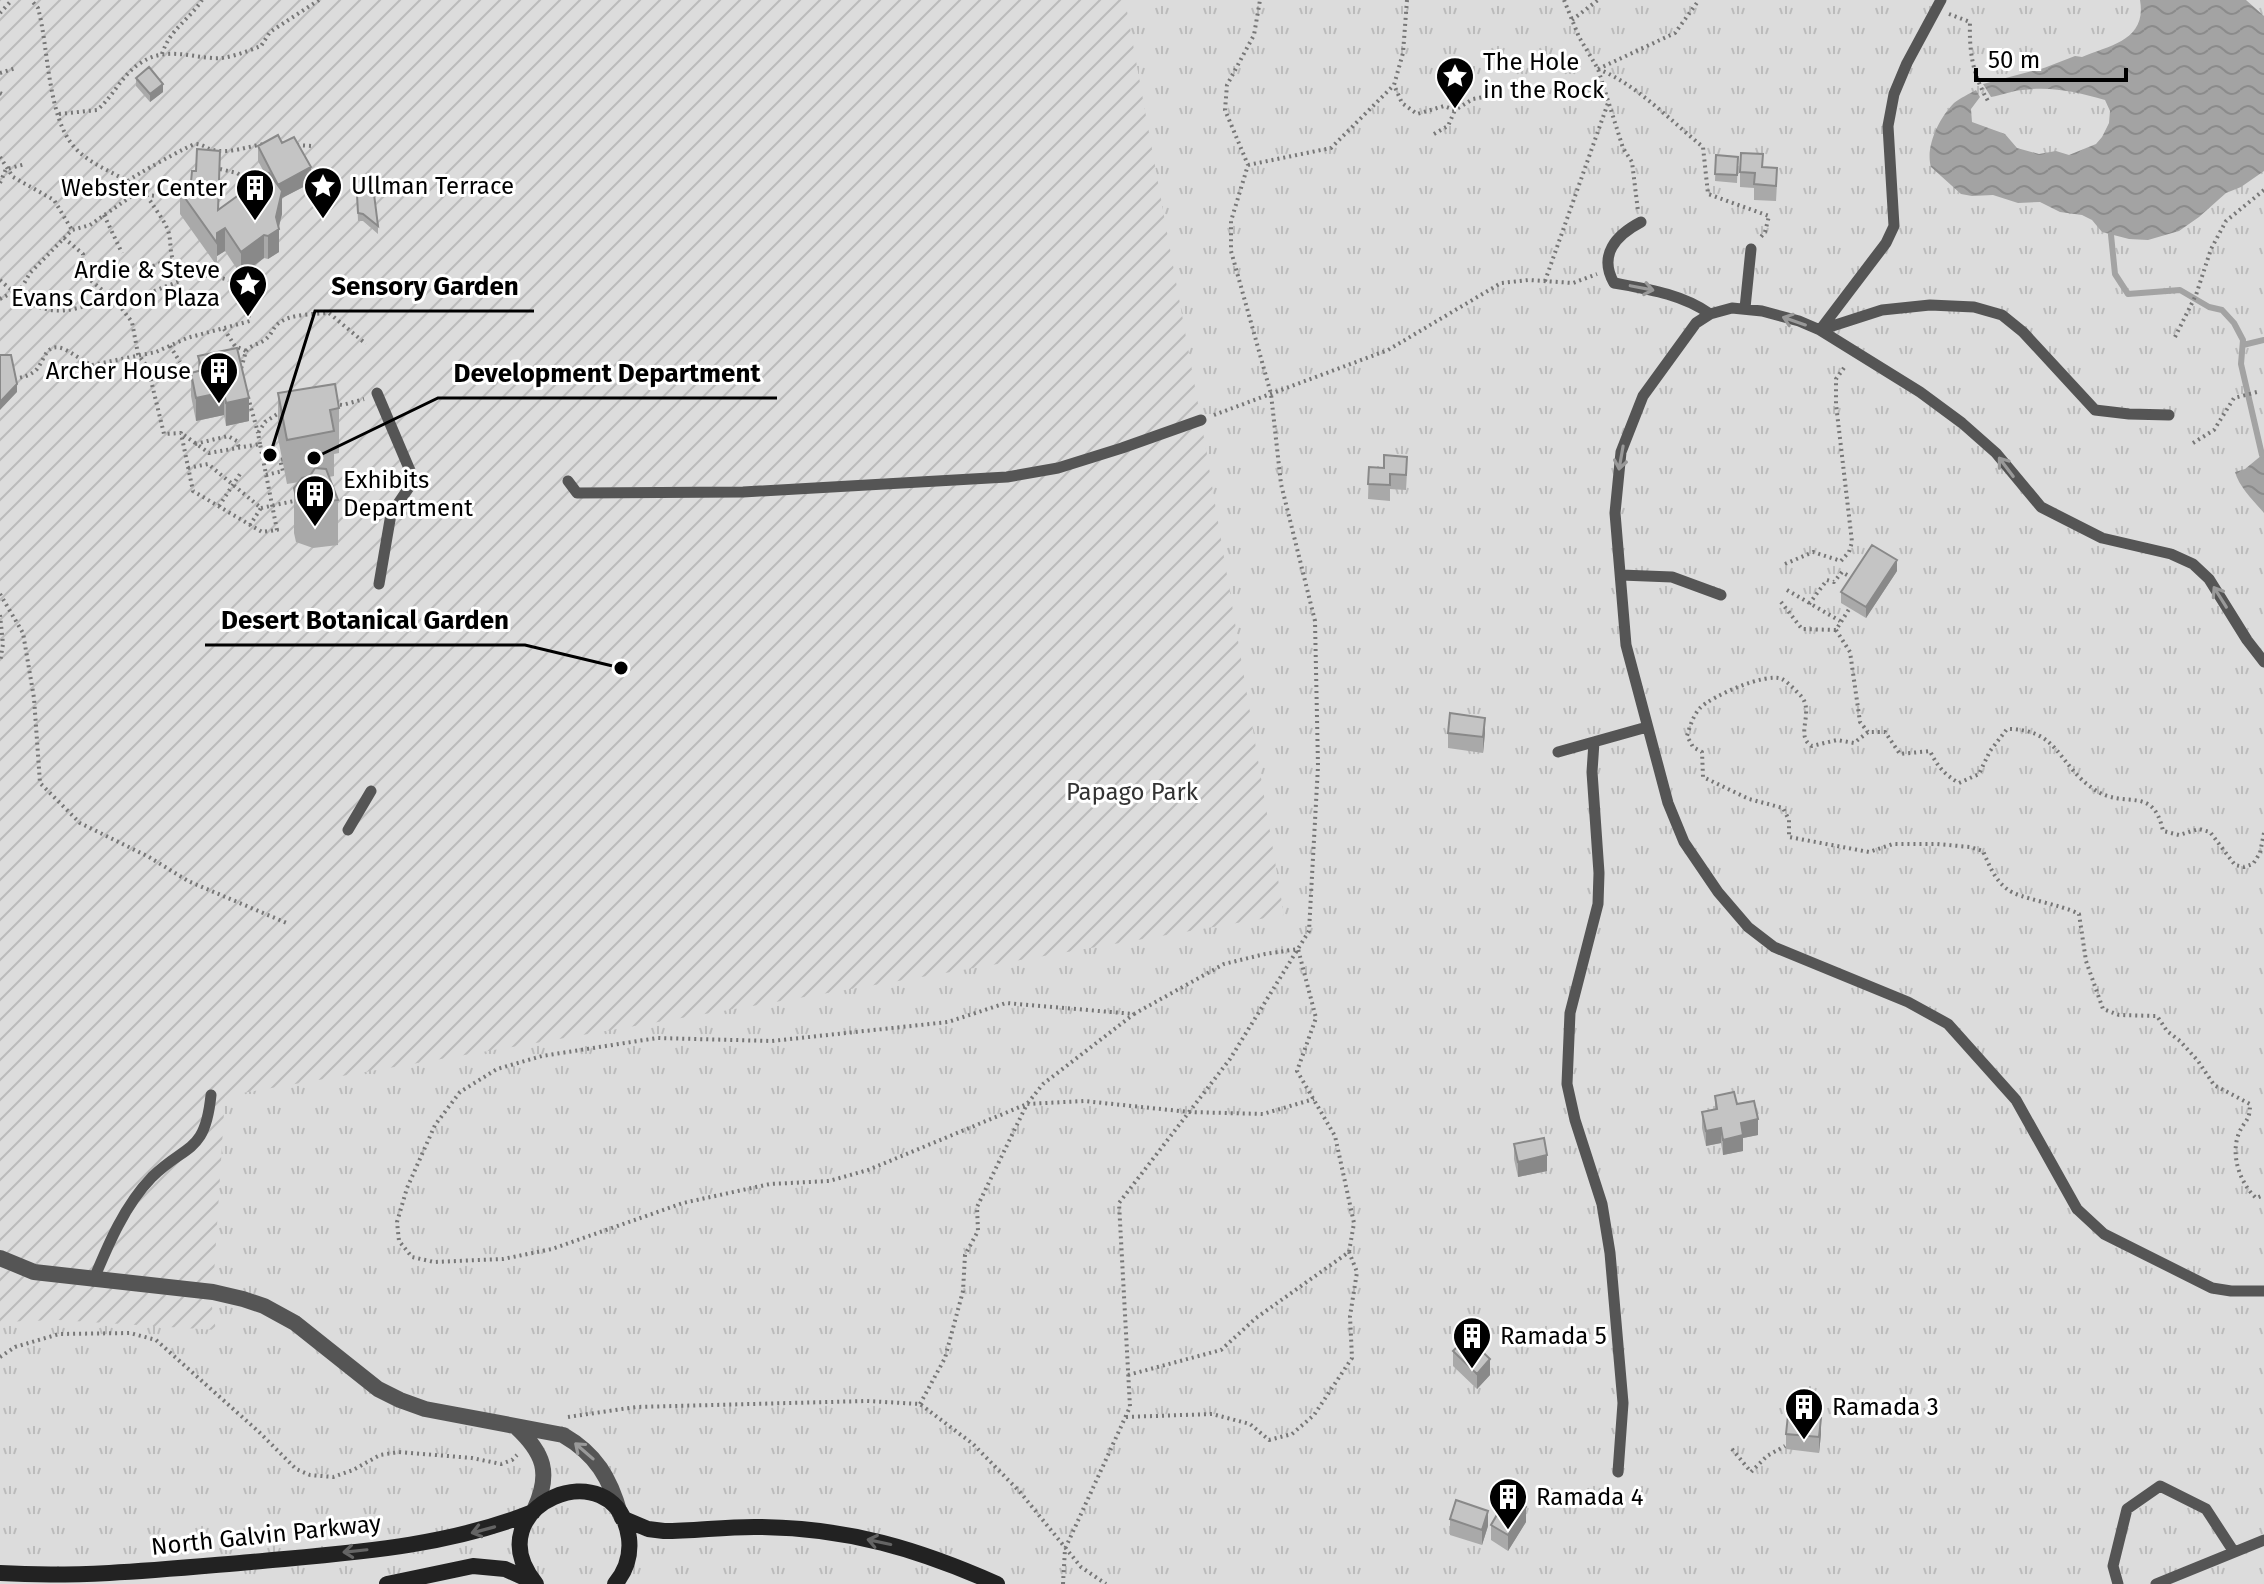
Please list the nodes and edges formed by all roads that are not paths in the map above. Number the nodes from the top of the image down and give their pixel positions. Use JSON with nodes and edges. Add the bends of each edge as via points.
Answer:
{"nodes":[{"id":1,"x":1939,"y":4,"type":"edge"},
{"id":2,"x":1641,"y":222,"type":"road end"},
{"id":3,"x":1751,"y":249,"type":"road end"},
{"id":4,"x":1745,"y":308,"type":"junction"},
{"id":5,"x":1710,"y":314,"type":"junction"},
{"id":6,"x":1820,"y":330,"type":"junction"},
{"id":7,"x":372,"y":395,"type":"road end"},
{"id":8,"x":2169,"y":415,"type":"dead end"},
{"id":9,"x":1201,"y":420,"type":"road end"},
{"id":10,"x":568,"y":481,"type":"dead end"},
{"id":11,"x":1621,"y":575,"type":"junction"},
{"id":12,"x":379,"y":584,"type":"dead end"},
{"id":13,"x":1721,"y":595,"type":"dead end"},
{"id":14,"x":2264,"y":662,"type":"edge"},
{"id":15,"x":1647,"y":727,"type":"junction"},
{"id":16,"x":1594,"y":742,"type":"junction"},
{"id":17,"x":1558,"y":752,"type":"dead end"},
{"id":18,"x":371,"y":791,"type":"dead end"},
{"id":19,"x":348,"y":830,"type":"dead end"},
{"id":20,"x":211,"y":1095,"type":"dead end"},
{"id":21,"x":0,"y":1258,"type":"edge"},
{"id":22,"x":93,"y":1281,"type":"junction"},
{"id":23,"x":2264,"y":1291,"type":"edge"},
{"id":24,"x":516,"y":1427,"type":"junction"},
{"id":25,"x":1618,"y":1472,"type":"dead end"},
{"id":26,"x":534,"y":1510,"type":"junction"},
{"id":27,"x":621,"y":1516,"type":"junction"},
{"id":28,"x":2264,"y":1540,"type":"edge"},
{"id":29,"x":2234,"y":1552,"type":"junction"},
{"id":30,"x":0,"y":1573,"type":"edge"},
{"id":31,"x":534,"y":1583,"type":"edge"},
{"id":32,"x":387,"y":1584,"type":"edge"},
{"id":33,"x":615,"y":1584,"type":"edge"},
{"id":34,"x":997,"y":1584,"type":"edge"},
{"id":35,"x":2118,"y":1584,"type":"edge"},
{"id":36,"x":2156,"y":1584,"type":"edge"}],
"edges":[{"from":1,"to":6,"type":"lane","via":[[1894,94],[1888,126],[1894,226]]},
{"from":2,"to":5,"type":"lane","one_way":true,"via":[[1625,230],[1608,253],[1606,270],[1614,283],[1655,291]]},
{"from":3,"to":4,"type":"lane"},
{"from":4,"to":5,"type":"lane"},
{"from":6,"to":4,"type":"lane","one_way":true},
{"from":5,"to":11,"type":"lane","one_way":true,"via":[[1696,323],[1643,396],[1621,452],[1615,513]]},
{"from":6,"to":8,"type":"lane","via":[[1882,310],[1974,307],[2002,315],[2023,332],[2095,410]]},
{"from":14,"to":6,"type":"lane","one_way":true,"via":[[2209,579],[2193,564],[2102,538],[2041,507],[1996,453],[1962,423]]},
{"from":7,"to":12,"type":"lane","via":[[420,482],[391,514]]},
{"from":9,"to":10,"type":"lane","via":[[1058,468],[968,480],[743,492],[577,493]]},
{"from":11,"to":13,"type":"lane","via":[[1672,577]]},
{"from":11,"to":15,"type":"lane","via":[[1626,645]]},
{"from":15,"to":16,"type":"lane"},
{"from":15,"to":23,"type":"lane","via":[[1684,842],[1748,927],[1791,956],[1908,1002],[1948,1024],[2016,1100],[2077,1209],[2104,1234],[2212,1288]]},
{"from":16,"to":17,"type":"lane"},
{"from":16,"to":25,"type":"lane","via":[[1598,904],[1570,1013],[1567,1084],[1602,1204],[1610,1253],[1623,1403]]},
{"from":18,"to":19,"type":"lane"},
{"from":20,"to":22,"type":"lane","via":[[206,1128],[195,1145],[152,1178],[134,1201],[113,1233]]},
{"from":21,"to":22,"type":"street","via":[[34,1272]]},
{"from":22,"to":24,"type":"street","via":[[213,1292],[264,1306],[400,1400]]},
{"from":24,"to":26,"type":"street","via":[[541,1458],[544,1484]]},
{"from":27,"to":24,"type":"street","one_way":true,"via":[[589,1451],[563,1435]]},
{"from":26,"to":27,"type":"main road","name":"North Galvin Parkway","via":[[548,1498],[579,1491],[609,1503]]},
{"from":26,"to":30,"type":"main road","name":"North Galvin Parkway","one_way":true,"via":[[488,1529],[361,1551],[128,1573]]},
{"from":26,"to":31,"type":"main road","via":[[521,1537],[525,1568]]},
{"from":27,"to":33,"type":"main road","via":[[630,1548],[627,1566]]},
{"from":34,"to":27,"type":"main road","one_way":true,"via":[[901,1546],[841,1534],[761,1527],[664,1531]]},
{"from":28,"to":29,"type":"lane"},
{"from":29,"to":35,"type":"lane","via":[[2206,1509],[2160,1486],[2127,1509],[2113,1566]]},
{"from":29,"to":36,"type":"lane"},
{"from":31,"to":32,"type":"main road","via":[[505,1569],[473,1566]]}]}
